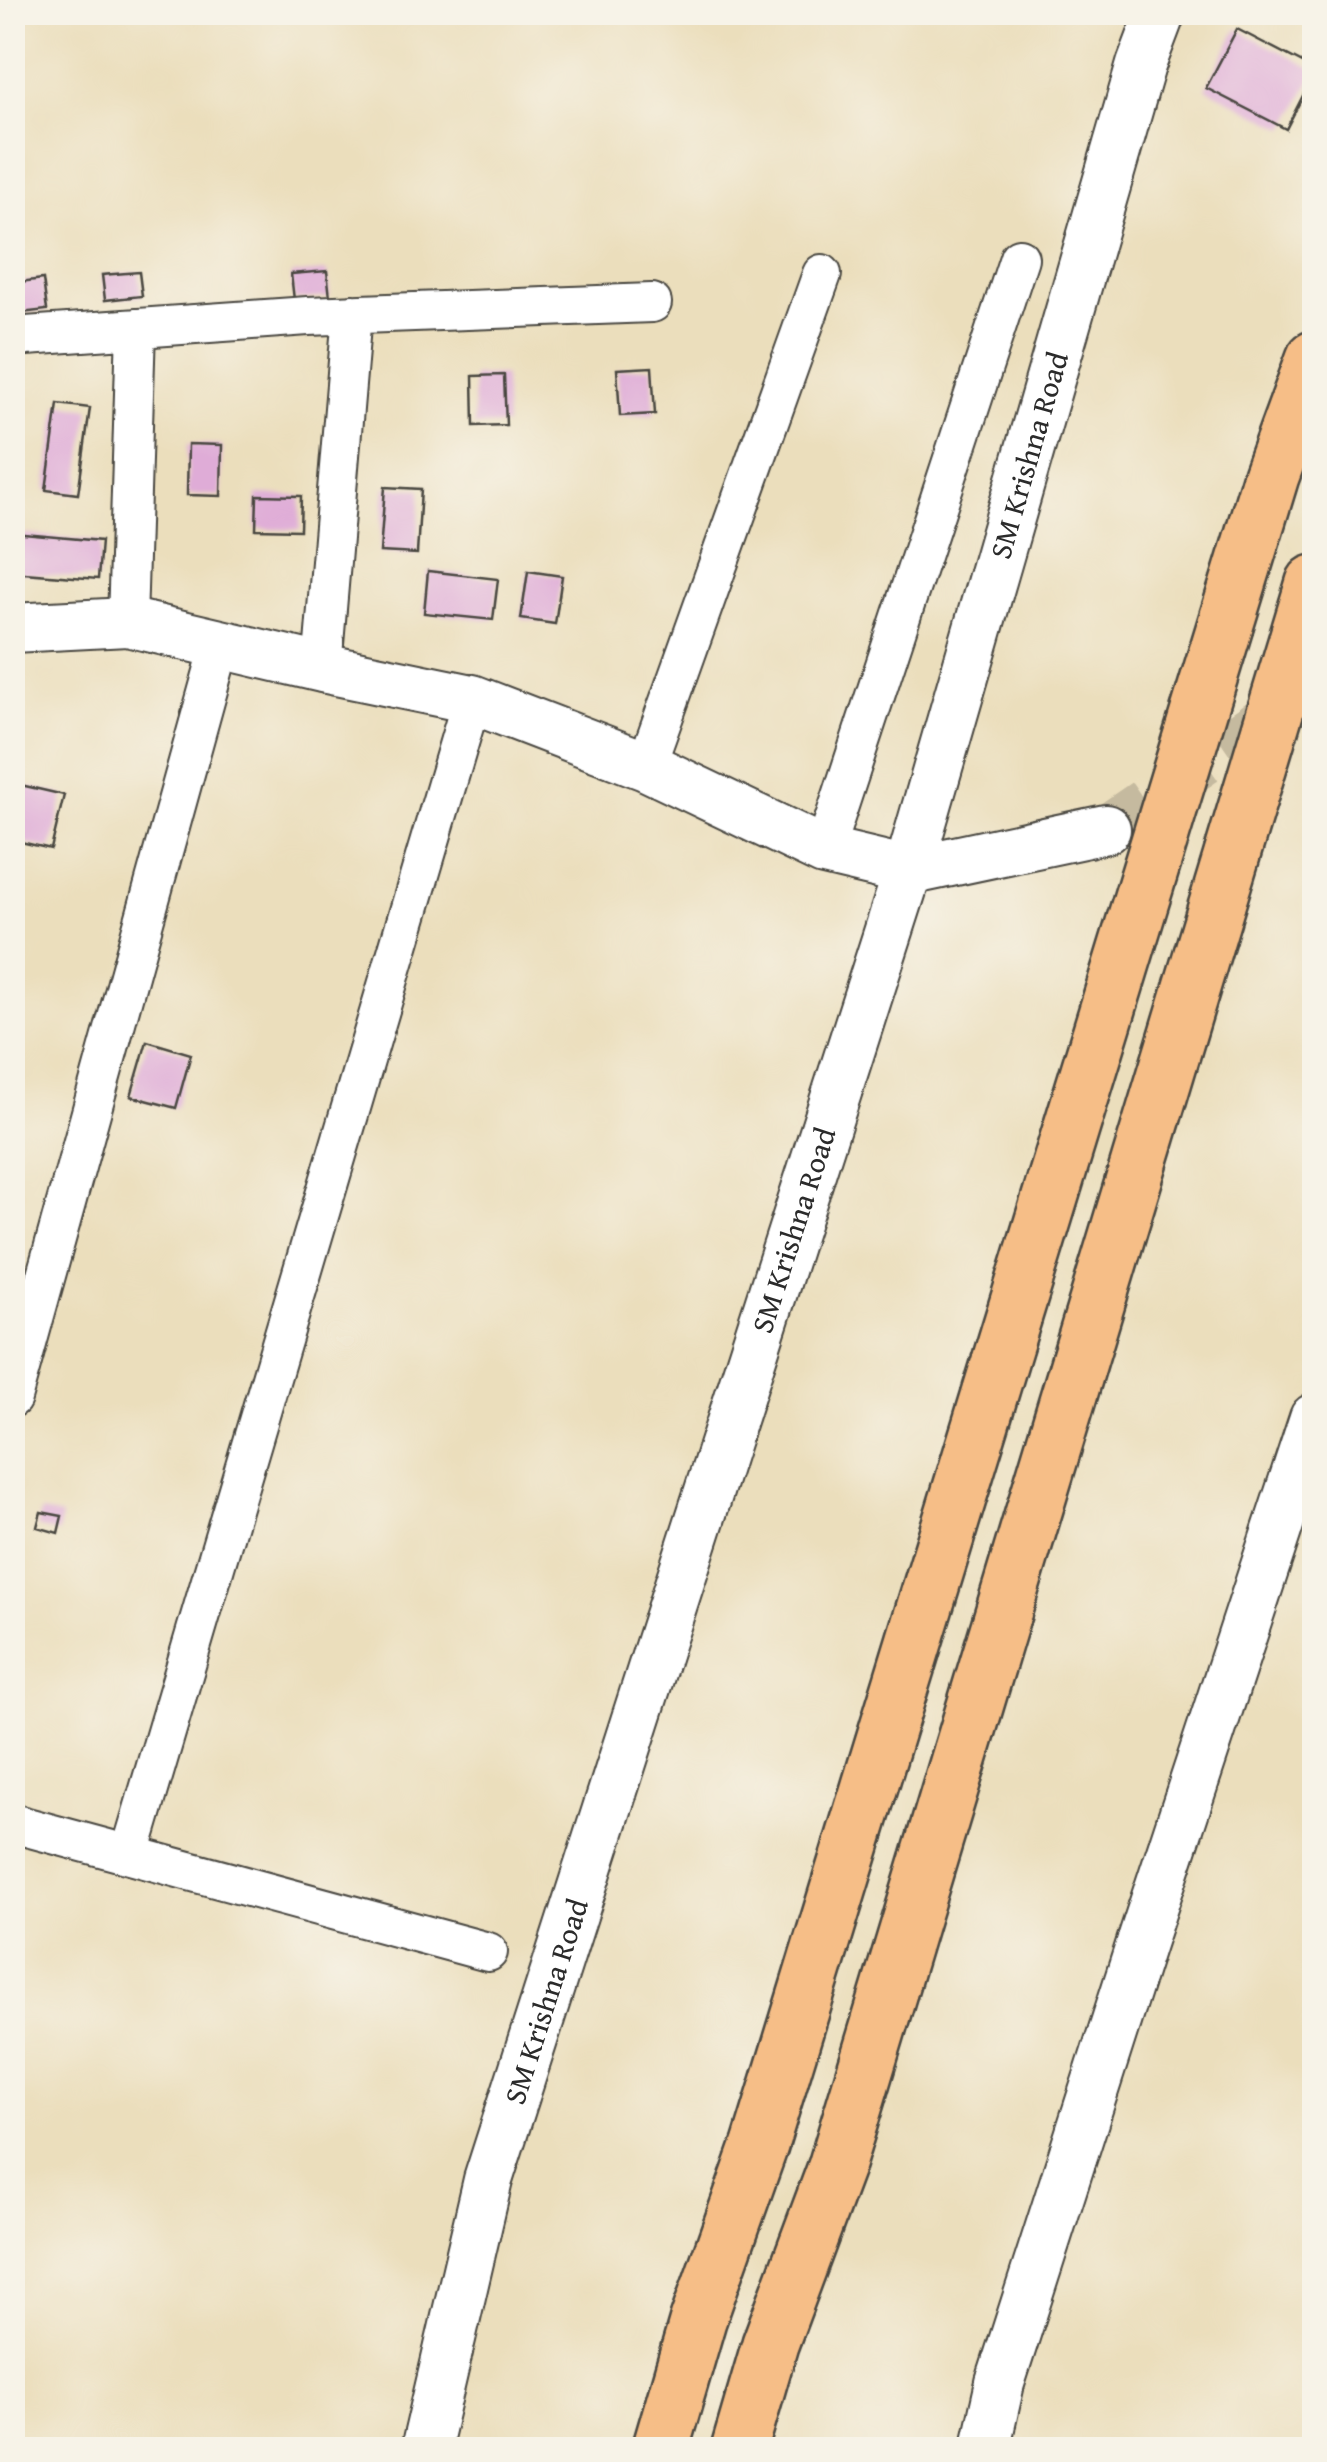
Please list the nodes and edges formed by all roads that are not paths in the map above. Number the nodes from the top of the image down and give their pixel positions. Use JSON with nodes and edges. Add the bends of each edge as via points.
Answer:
{"nodes":[{"id":1,"x":1161,"y":12,"type":"edge"},
{"id":2,"x":1019,"y":258,"type":"dead end"},
{"id":3,"x":822,"y":274,"type":"dead end"},
{"id":4,"x":652,"y":303,"type":"dead end"},
{"id":5,"x":352,"y":314,"type":"junction"},
{"id":6,"x":136,"y":328,"type":"junction"},
{"id":7,"x":12,"y":336,"type":"edge"},
{"id":8,"x":1314,"y":359,"type":"edge"},
{"id":9,"x":1314,"y":582,"type":"edge"},
{"id":10,"x":127,"y":622,"type":"junction"},
{"id":11,"x":12,"y":628,"type":"edge"},
{"id":12,"x":221,"y":643,"type":"junction"},
{"id":13,"x":322,"y":668,"type":"junction"},
{"id":14,"x":472,"y":699,"type":"junction"},
{"id":15,"x":646,"y":766,"type":"junction"},
{"id":16,"x":1106,"y":830,"type":"tunnel mouth"},
{"id":17,"x":824,"y":851,"type":"junction"},
{"id":18,"x":908,"y":871,"type":"junction"},
{"id":19,"x":12,"y":1398,"type":"edge"},
{"id":20,"x":1314,"y":1418,"type":"edge"},
{"id":21,"x":12,"y":1823,"type":"edge"},
{"id":22,"x":130,"y":1854,"type":"junction"},
{"id":23,"x":488,"y":1952,"type":"dead end"},
{"id":24,"x":425,"y":2450,"type":"edge"},
{"id":25,"x":660,"y":2450,"type":"edge"},
{"id":26,"x":739,"y":2450,"type":"edge"},
{"id":27,"x":985,"y":2450,"type":"edge"}],
"edges":[{"from":1,"to":18,"type":"street","name":"SM Krishna Road"},
{"from":2,"to":17,"type":"street"},
{"from":3,"to":15,"type":"street"},
{"from":4,"to":5,"type":"street"},
{"from":5,"to":6,"type":"street"},
{"from":5,"to":13,"type":"street"},
{"from":6,"to":7,"type":"street"},
{"from":6,"to":10,"type":"street"},
{"from":8,"to":25,"type":"highway","via":[[1271,476],[772,2107]]},
{"from":9,"to":26,"type":"highway","via":[[836,2167],[770,2344]]},
{"from":10,"to":11,"type":"street"},
{"from":10,"to":12,"type":"street"},
{"from":12,"to":13,"type":"street"},
{"from":12,"to":19,"type":"street"},
{"from":13,"to":14,"type":"street"},
{"from":14,"to":15,"type":"street"},
{"from":14,"to":22,"type":"street"},
{"from":15,"to":17,"type":"street"},
{"from":16,"to":18,"type":"street"},
{"from":17,"to":18,"type":"street"},
{"from":18,"to":24,"type":"street","name":"SM Krishna Road","via":[[488,2180]]},
{"from":20,"to":27,"type":"street","via":[[1006,2364]]},
{"from":21,"to":22,"type":"street"},
{"from":22,"to":23,"type":"street"}]}
